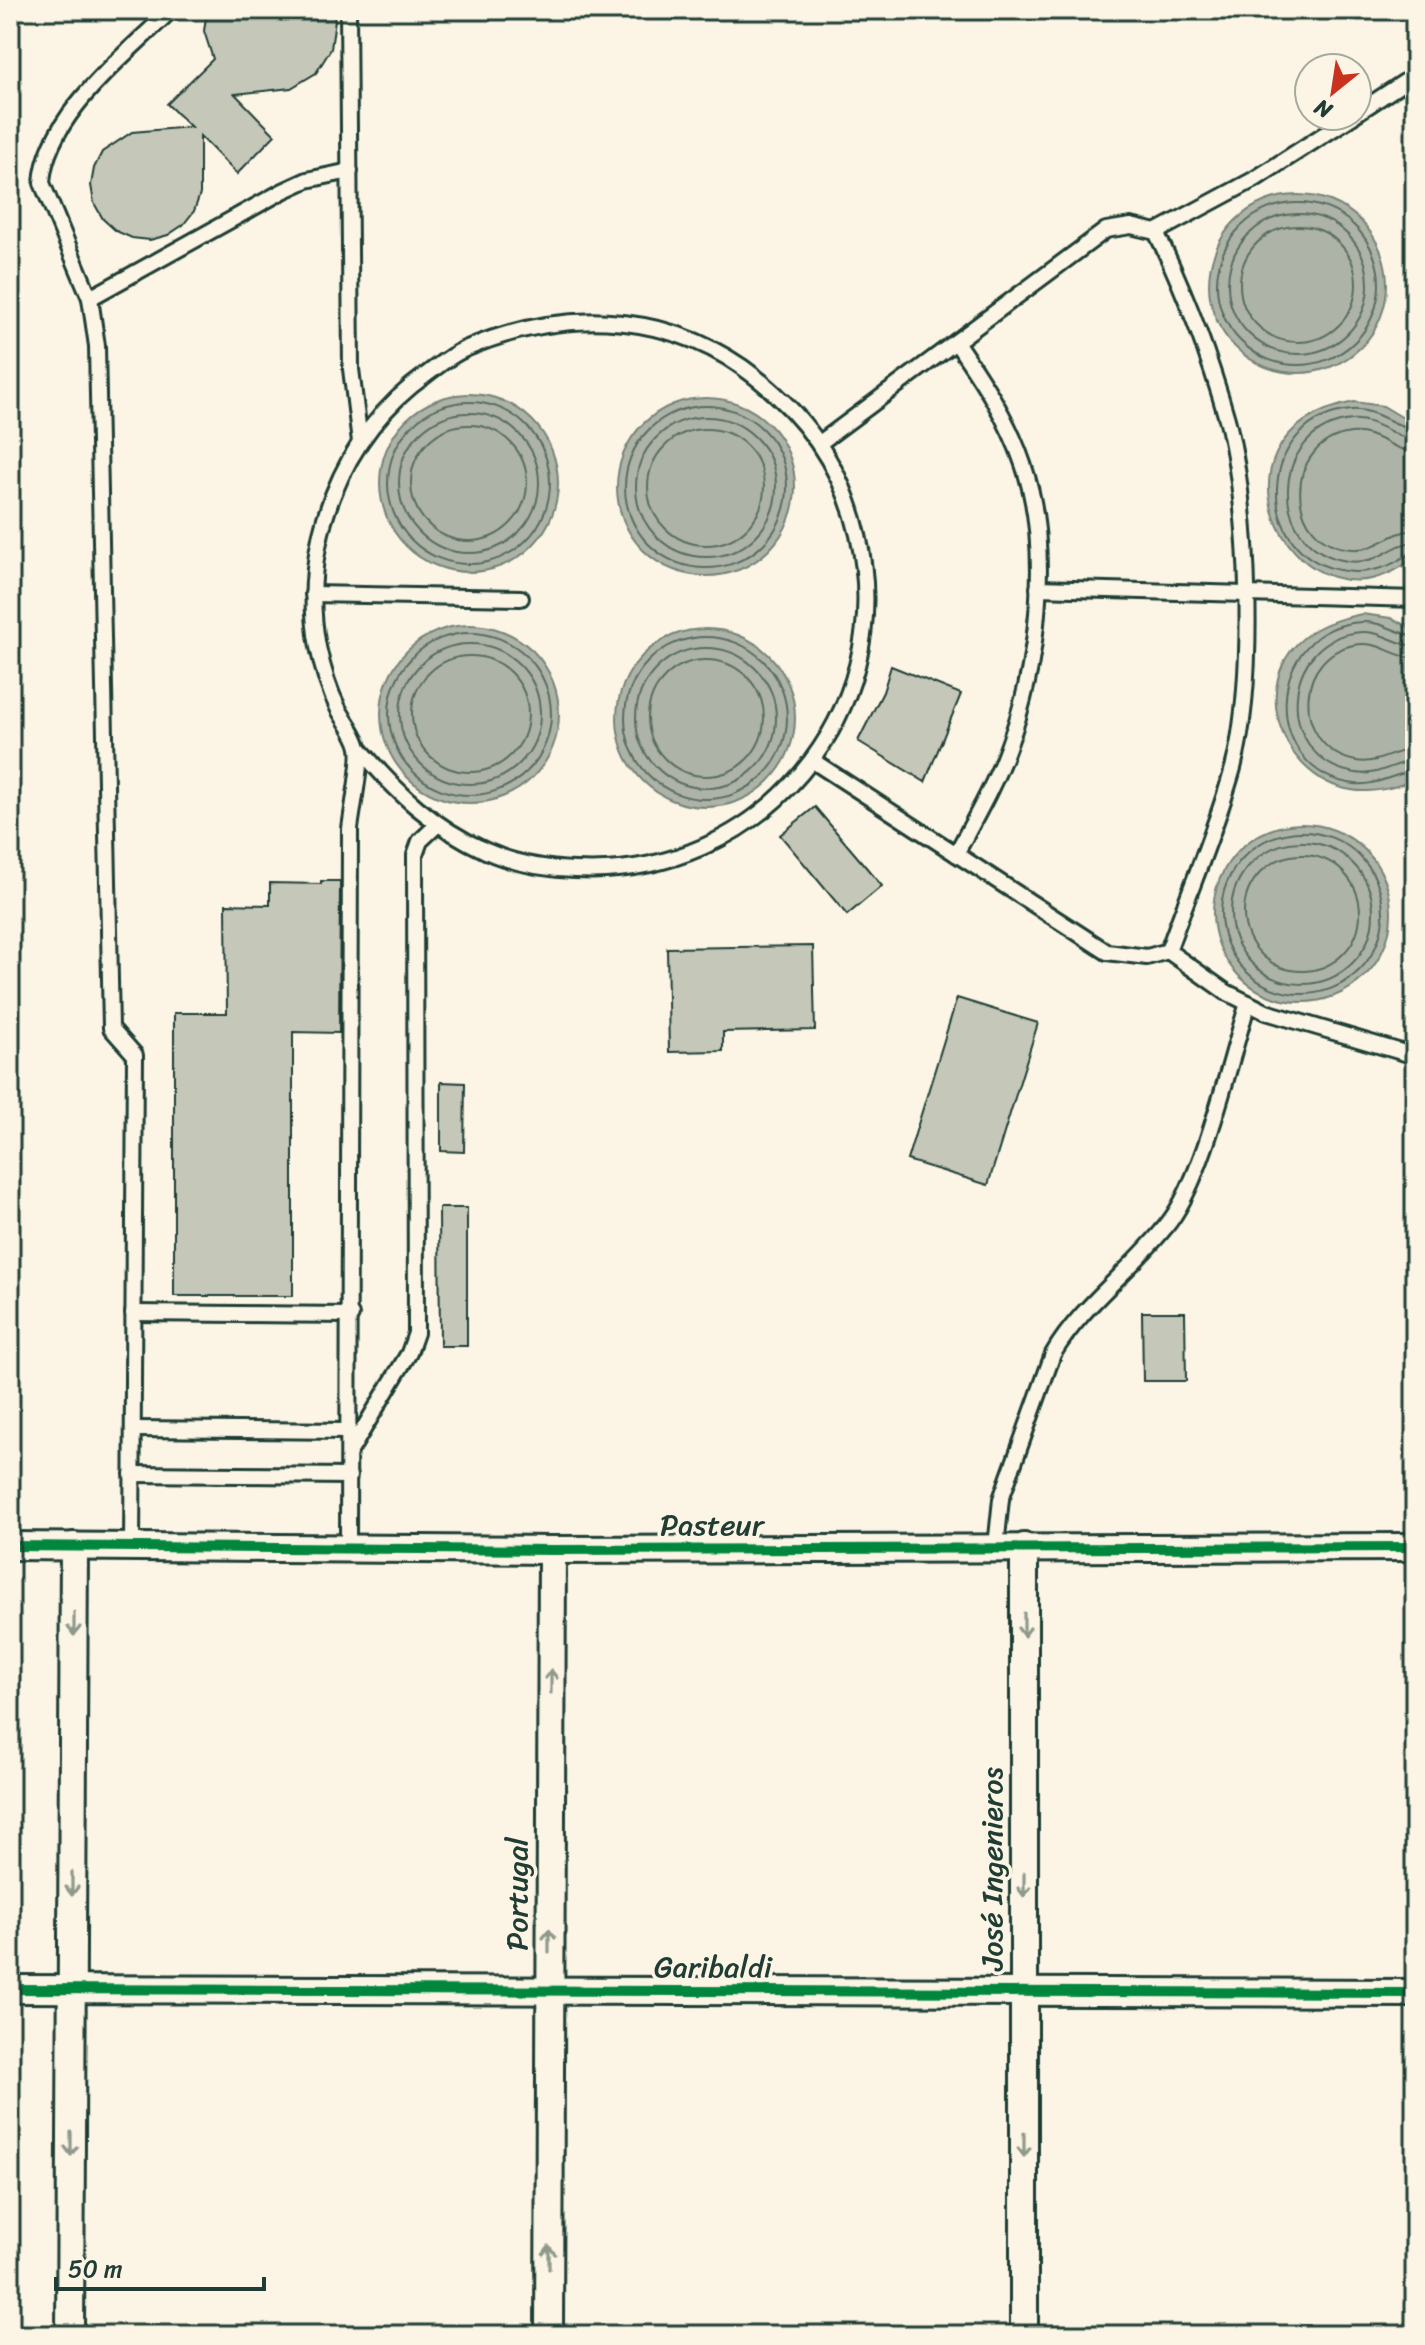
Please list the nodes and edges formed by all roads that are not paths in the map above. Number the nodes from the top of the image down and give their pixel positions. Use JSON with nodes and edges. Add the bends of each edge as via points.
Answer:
{"nodes":[{"id":1,"x":171,"y":10,"type":"edge"},
{"id":2,"x":348,"y":10,"type":"edge"},
{"id":3,"x":1415,"y":75,"type":"edge"},
{"id":4,"x":1373,"y":103,"type":"edge"},
{"id":5,"x":1328,"y":132,"type":"edge"},
{"id":6,"x":350,"y":171,"type":"junction"},
{"id":7,"x":1156,"y":232,"type":"junction"},
{"id":8,"x":90,"y":298,"type":"junction"},
{"id":9,"x":956,"y":342,"type":"junction"},
{"id":10,"x":360,"y":442,"type":"junction"},
{"id":11,"x":821,"y":442,"type":"junction"},
{"id":12,"x":1038,"y":588,"type":"junction"},
{"id":13,"x":313,"y":594,"type":"junction"},
{"id":14,"x":1247,"y":596,"type":"junction"},
{"id":15,"x":521,"y":598,"type":"dead end"},
{"id":16,"x":1415,"y":599,"type":"edge"},
{"id":17,"x":360,"y":749,"type":"junction"},
{"id":18,"x":813,"y":761,"type":"junction"},
{"id":19,"x":437,"y":825,"type":"junction"},
{"id":20,"x":956,"y":854,"type":"junction"},
{"id":21,"x":1168,"y":951,"type":"junction"},
{"id":22,"x":1248,"y":1003,"type":"junction"},
{"id":23,"x":1415,"y":1056,"type":"edge"},
{"id":24,"x":133,"y":1313,"type":"junction"},
{"id":25,"x":351,"y":1315,"type":"junction"},
{"id":26,"x":133,"y":1429,"type":"junction"},
{"id":27,"x":349,"y":1431,"type":"junction"},
{"id":28,"x":349,"y":1453,"type":"junction"},
{"id":29,"x":132,"y":1474,"type":"junction"},
{"id":30,"x":349,"y":1476,"type":"junction"},
{"id":31,"x":10,"y":1546,"type":"edge"},
{"id":32,"x":74,"y":1546,"type":"junction"},
{"id":33,"x":132,"y":1546,"type":"junction"},
{"id":34,"x":996,"y":1547,"type":"junction"},
{"id":35,"x":1024,"y":1547,"type":"junction"},
{"id":36,"x":1415,"y":1547,"type":"edge"},
{"id":37,"x":348,"y":1548,"type":"junction"},
{"id":38,"x":552,"y":1550,"type":"junction"},
{"id":39,"x":10,"y":1989,"type":"edge"},
{"id":40,"x":72,"y":1989,"type":"junction"},
{"id":41,"x":548,"y":1991,"type":"junction"},
{"id":42,"x":1024,"y":1991,"type":"junction"},
{"id":43,"x":1415,"y":1993,"type":"edge"},
{"id":44,"x":70,"y":2335,"type":"edge"},
{"id":45,"x":549,"y":2335,"type":"edge"},
{"id":46,"x":1024,"y":2335,"type":"edge"}],
"edges":[{"from":1,"to":8,"type":"lane","via":[[64,119],[43,165],[42,183]]},
{"from":2,"to":6,"type":"lane"},
{"from":3,"to":4,"type":"lane"},
{"from":5,"to":7,"type":"lane"},
{"from":6,"to":8,"type":"lane","via":[[283,191]]},
{"from":6,"to":10,"type":"lane","via":[[351,369]]},
{"from":7,"to":9,"type":"lane","via":[[1131,226],[1106,230]]},
{"from":7,"to":14,"type":"lane","via":[[1177,274],[1227,421]]},
{"from":8,"to":24,"type":"lane","via":[[97,346],[111,1028],[135,1055]]},
{"from":9,"to":11,"type":"lane"},
{"from":9,"to":12,"type":"lane","via":[[988,389],[1024,464],[1035,513]]},
{"from":10,"to":11,"type":"lane","via":[[404,390],[459,351],[522,327],[590,319],[657,327],[720,352],[776,391]]},
{"from":10,"to":13,"type":"lane","via":[[318,540]]},
{"from":11,"to":18,"type":"lane","via":[[851,503],[866,569],[865,637],[847,702]]},
{"from":12,"to":14,"type":"lane"},
{"from":12,"to":20,"type":"lane","via":[[1028,682],[1007,751]]},
{"from":13,"to":15,"type":"lane"},
{"from":13,"to":17,"type":"lane","via":[[318,649],[334,701]]},
{"from":14,"to":16,"type":"lane"},
{"from":14,"to":21,"type":"lane","via":[[1243,707],[1233,768]]},
{"from":17,"to":19,"type":"lane","via":[[395,791]]},
{"from":17,"to":25,"type":"lane","via":[[350,829]]},
{"from":18,"to":19,"type":"lane","via":[[772,805],[723,839],[668,861],[608,872],[548,869],[505,857]]},
{"from":18,"to":20,"type":"lane"},
{"from":19,"to":28,"type":"lane","via":[[420,841],[415,855],[416,1333]]},
{"from":20,"to":21,"type":"lane","via":[[1107,952],[1147,957]]},
{"from":21,"to":22,"type":"lane"},
{"from":22,"to":23,"type":"lane"},
{"from":22,"to":34,"type":"lane","via":[[1190,1188],[1142,1256],[1063,1337],[1053,1354],[1001,1499]]},
{"from":24,"to":25,"type":"lane"},
{"from":24,"to":26,"type":"lane"},
{"from":25,"to":27,"type":"lane"},
{"from":26,"to":27,"type":"lane"},
{"from":26,"to":29,"type":"lane"},
{"from":27,"to":28,"type":"lane"},
{"from":28,"to":30,"type":"lane"},
{"from":29,"to":30,"type":"lane"},
{"from":29,"to":33,"type":"lane"},
{"from":30,"to":37,"type":"lane"},
{"from":31,"to":32,"type":"street","name":"Pasteur"},
{"from":32,"to":33,"type":"street","name":"Pasteur"},
{"from":32,"to":40,"type":"street","one_way":true},
{"from":33,"to":37,"type":"street","name":"Pasteur"},
{"from":34,"to":35,"type":"street","name":"Pasteur"},
{"from":34,"to":38,"type":"street","name":"Pasteur"},
{"from":35,"to":36,"type":"street","name":"Pasteur"},
{"from":35,"to":42,"type":"street","name":"José Ingenieros","one_way":true},
{"from":37,"to":38,"type":"street","name":"Pasteur"},
{"from":41,"to":38,"type":"street","name":"Portugal","one_way":true},
{"from":39,"to":40,"type":"street","name":"Garibaldi"},
{"from":40,"to":41,"type":"street","name":"Garibaldi"},
{"from":40,"to":44,"type":"street","one_way":true},
{"from":41,"to":42,"type":"street","name":"Garibaldi"},
{"from":45,"to":41,"type":"street","name":"Portugal","one_way":true},
{"from":42,"to":43,"type":"street","name":"Garibaldi"},
{"from":42,"to":46,"type":"street","name":"José Ingenieros","one_way":true}]}
